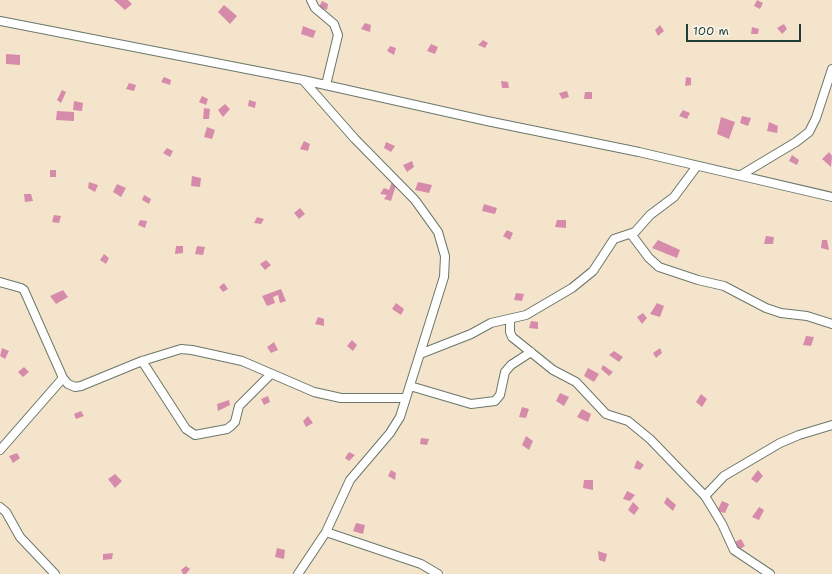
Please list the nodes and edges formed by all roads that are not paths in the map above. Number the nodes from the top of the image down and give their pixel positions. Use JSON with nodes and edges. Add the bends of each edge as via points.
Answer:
{"nodes":[{"id":1,"x":310,"y":0,"type":"edge"},
{"id":2,"x":0,"y":21,"type":"edge"},
{"id":3,"x":832,"y":69,"type":"edge"},
{"id":4,"x":304,"y":80,"type":"junction"},
{"id":5,"x":326,"y":85,"type":"junction"},
{"id":6,"x":697,"y":166,"type":"junction"},
{"id":7,"x":741,"y":175,"type":"junction"},
{"id":8,"x":832,"y":197,"type":"edge"},
{"id":9,"x":632,"y":234,"type":"junction"},
{"id":10,"x":0,"y":282,"type":"edge"},
{"id":11,"x":510,"y":319,"type":"junction"},
{"id":12,"x":832,"y":324,"type":"edge"},
{"id":13,"x":531,"y":352,"type":"junction"},
{"id":14,"x":420,"y":354,"type":"junction"},
{"id":15,"x":142,"y":360,"type":"junction"},
{"id":16,"x":271,"y":374,"type":"junction"},
{"id":17,"x":63,"y":378,"type":"junction"},
{"id":18,"x":410,"y":386,"type":"junction"},
{"id":19,"x":406,"y":398,"type":"junction"},
{"id":20,"x":832,"y":425,"type":"edge"},
{"id":21,"x":0,"y":450,"type":"edge"},
{"id":22,"x":705,"y":496,"type":"junction"},
{"id":23,"x":0,"y":507,"type":"edge"},
{"id":24,"x":326,"y":532,"type":"junction"},
{"id":25,"x":55,"y":574,"type":"edge"},
{"id":26,"x":298,"y":574,"type":"edge"},
{"id":27,"x":438,"y":574,"type":"edge"},
{"id":28,"x":770,"y":574,"type":"edge"}],
"edges":[{"from":1,"to":5,"type":"street","via":[[315,8],[334,24],[338,35]]},
{"from":2,"to":4,"type":"street"},
{"from":3,"to":7,"type":"street","via":[[809,132]]},
{"from":4,"to":5,"type":"street"},
{"from":4,"to":14,"type":"street","via":[[355,139],[416,200],[438,232],[445,256],[444,277]]},
{"from":5,"to":6,"type":"street"},
{"from":6,"to":7,"type":"street"},
{"from":6,"to":9,"type":"street","via":[[674,197],[650,215]]},
{"from":7,"to":8,"type":"street"},
{"from":9,"to":11,"type":"street","via":[[614,239],[593,271],[572,288],[526,315]]},
{"from":9,"to":12,"type":"street","via":[[649,258],[659,267],[724,286],[781,313],[807,316]]},
{"from":10,"to":17,"type":"street","via":[[24,290]]},
{"from":11,"to":13,"type":"street","via":[[510,334]]},
{"from":11,"to":14,"type":"street","via":[[492,323]]},
{"from":13,"to":18,"type":"street","via":[[505,372],[500,395],[495,400],[471,404]]},
{"from":13,"to":22,"type":"street","via":[[553,370],[576,382],[606,414],[628,421],[650,439]]},
{"from":14,"to":18,"type":"street"},
{"from":15,"to":16,"type":"street","via":[[181,349],[192,350],[242,360]]},
{"from":15,"to":16,"type":"street","via":[[186,429],[195,435],[231,426],[235,422],[239,406]]},
{"from":15,"to":17,"type":"street","via":[[80,386],[68,384]]},
{"from":16,"to":19,"type":"street","via":[[314,392],[341,398]]},
{"from":17,"to":21,"type":"street"},
{"from":18,"to":19,"type":"street"},
{"from":19,"to":24,"type":"street","via":[[400,416],[390,433],[350,480]]},
{"from":20,"to":22,"type":"street","via":[[780,443],[724,476]]},
{"from":22,"to":28,"type":"street","via":[[734,550]]},
{"from":23,"to":25,"type":"street","via":[[6,512],[20,536]]},
{"from":24,"to":26,"type":"street"},
{"from":24,"to":27,"type":"street","via":[[421,564]]}]}
